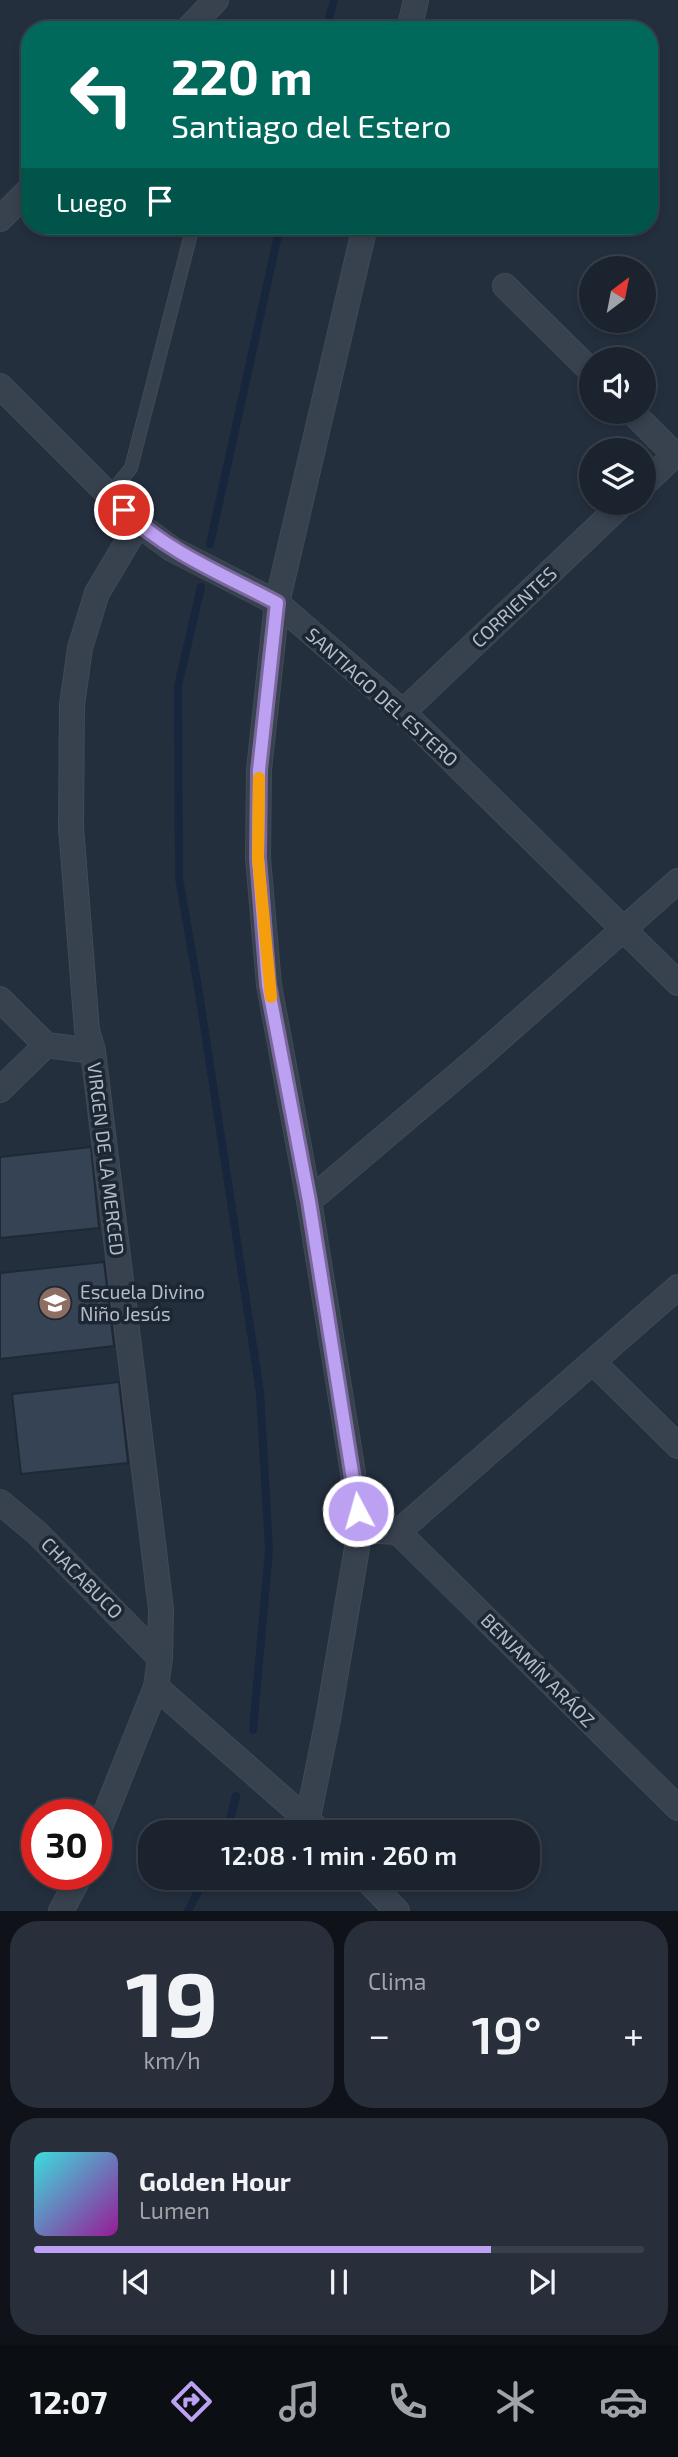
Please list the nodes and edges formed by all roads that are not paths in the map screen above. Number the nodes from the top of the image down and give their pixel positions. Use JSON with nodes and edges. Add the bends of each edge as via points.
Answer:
{"nodes":[{"id":1,"x":216,"y":0,"type":"edge"},
{"id":2,"x":416,"y":0,"type":"edge"},
{"id":3,"x":196,"y":21,"type":"edge"},
{"id":4,"x":411,"y":21,"type":"edge"},
{"id":5,"x":21,"y":198,"type":"edge"},
{"id":6,"x":0,"y":219,"type":"edge"},
{"id":7,"x":192,"y":235,"type":"edge"},
{"id":8,"x":363,"y":235,"type":"edge"},
{"id":9,"x":505,"y":286,"type":"dead end"},
{"id":10,"x":579,"y":359,"type":"edge"},
{"id":11,"x":0,"y":386,"type":"edge"},
{"id":12,"x":645,"y":424,"type":"edge"},
{"id":13,"x":676,"y":453,"type":"edge"},
{"id":14,"x":656,"y":472,"type":"edge"},
{"id":15,"x":109,"y":495,"type":"junction"},
{"id":16,"x":610,"y":515,"type":"edge"},
{"id":17,"x":138,"y":524,"type":"junction"},
{"id":18,"x":277,"y":603,"type":"junction"},
{"id":19,"x":403,"y":712,"type":"junction"},
{"id":20,"x":678,"y":881,"type":"edge"},
{"id":21,"x":624,"y":930,"type":"junction"},
{"id":22,"x":678,"y":983,"type":"edge"},
{"id":23,"x":0,"y":999,"type":"edge"},
{"id":24,"x":46,"y":1045,"type":"junction"},
{"id":25,"x":93,"y":1051,"type":"junction"},
{"id":26,"x":0,"y":1090,"type":"edge"},
{"id":27,"x":309,"y":1201,"type":"junction"},
{"id":28,"x":678,"y":1287,"type":"edge"},
{"id":29,"x":593,"y":1362,"type":"junction"},
{"id":30,"x":678,"y":1446,"type":"edge"},
{"id":31,"x":0,"y":1502,"type":"edge"},
{"id":32,"x":360,"y":1530,"type":"junction"},
{"id":33,"x":398,"y":1532,"type":"junction"},
{"id":34,"x":160,"y":1658,"type":"junction"},
{"id":35,"x":156,"y":1687,"type":"junction"},
{"id":36,"x":111,"y":1799,"type":"edge"},
{"id":37,"x":678,"y":1808,"type":"edge"},
{"id":38,"x":309,"y":1820,"type":"edge"},
{"id":39,"x":316,"y":1820,"type":"edge"},
{"id":40,"x":72,"y":1890,"type":"edge"},
{"id":41,"x":377,"y":1890,"type":"edge"},
{"id":42,"x":61,"y":1911,"type":"edge"},
{"id":43,"x":397,"y":1911,"type":"edge"}],
"edges":[{"from":1,"to":3,"type":"street"},
{"from":2,"to":4,"type":"street"},
{"from":5,"to":6,"type":"street"},
{"from":7,"to":15,"type":"lane","via":[[131,468]]},
{"from":8,"to":18,"type":"street"},
{"from":9,"to":10,"type":"street"},
{"from":11,"to":15,"type":"street","name":"SANTIAGO DEL ESTERO"},
{"from":12,"to":13,"type":"street"},
{"from":13,"to":14,"type":"street"},
{"from":15,"to":17,"type":"street","name":"SANTIAGO DEL ESTERO"},
{"from":16,"to":19,"type":"street","name":"CORRIENTES"},
{"from":17,"to":18,"type":"street","name":"SANTIAGO DEL ESTERO","via":[[172,549]]},
{"from":17,"to":25,"type":"street","name":"VIRGEN DE LA MERCED","via":[[97,593],[80,648],[72,705],[71,827],[87,1030]]},
{"from":18,"to":19,"type":"street","name":"SANTIAGO DEL ESTERO"},
{"from":18,"to":27,"type":"street","via":[[259,770],[258,858],[268,985]]},
{"from":19,"to":21,"type":"street","name":"SANTIAGO DEL ESTERO"},
{"from":20,"to":21,"type":"street"},
{"from":21,"to":22,"type":"street","name":"SANTIAGO DEL ESTERO"},
{"from":21,"to":27,"type":"street"},
{"from":23,"to":24,"type":"street"},
{"from":24,"to":25,"type":"street"},
{"from":24,"to":26,"type":"street"},
{"from":25,"to":34,"type":"street","name":"VIRGEN DE LA MERCED","via":[[161,1609]]},
{"from":27,"to":32,"type":"street"},
{"from":28,"to":29,"type":"street"},
{"from":29,"to":30,"type":"street"},
{"from":29,"to":33,"type":"street"},
{"from":31,"to":34,"type":"street","name":"CHACABUCO","via":[[37,1533]]},
{"from":32,"to":33,"type":"street"},
{"from":32,"to":39,"type":"street"},
{"from":33,"to":37,"type":"street","name":"BENJAMÍN ARÁOZ"},
{"from":34,"to":35,"type":"street","name":"VIRGEN DE LA MERCED"},
{"from":35,"to":36,"type":"street","name":"VIRGEN DE LA MERCED"},
{"from":35,"to":38,"type":"street"},
{"from":40,"to":42,"type":"street"},
{"from":41,"to":43,"type":"street"}]}
